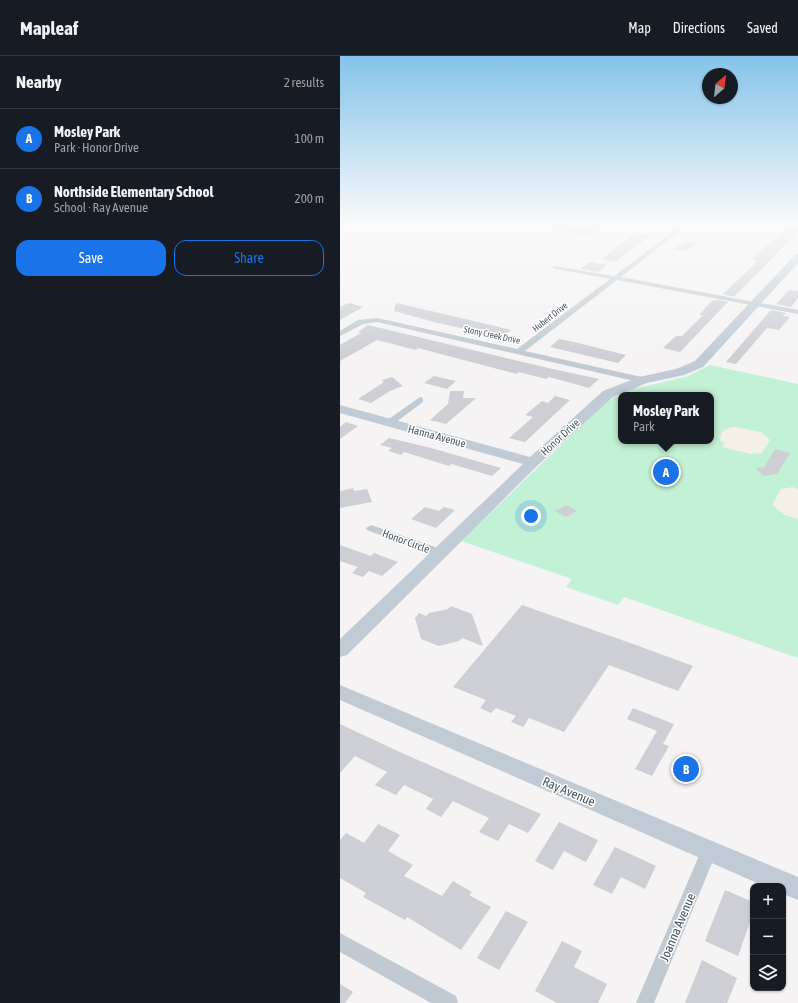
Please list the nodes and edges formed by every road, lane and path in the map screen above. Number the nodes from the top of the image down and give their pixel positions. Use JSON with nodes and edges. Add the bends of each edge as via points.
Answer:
{"nodes":[{"id":1,"x":562,"y":268,"type":"edge"},
{"id":2,"x":628,"y":268,"type":"edge"},
{"id":3,"x":788,"y":268,"type":"edge"},
{"id":4,"x":615,"y":278,"type":"junction"},
{"id":5,"x":755,"y":304,"type":"junction"},
{"id":6,"x":798,"y":312,"type":"edge"},
{"id":7,"x":340,"y":334,"type":"edge"},
{"id":8,"x":520,"y":351,"type":"junction"},
{"id":9,"x":643,"y":380,"type":"junction"},
{"id":10,"x":420,"y":400,"type":"dead end"},
{"id":11,"x":342,"y":411,"type":"edge"},
{"id":12,"x":388,"y":423,"type":"junction"},
{"id":13,"x":533,"y":462,"type":"junction"},
{"id":14,"x":372,"y":528,"type":"dead end"},
{"id":15,"x":440,"y":553,"type":"junction"},
{"id":16,"x":340,"y":650,"type":"edge"},
{"id":17,"x":340,"y":692,"type":"edge"},
{"id":18,"x":709,"y":851,"type":"junction"},
{"id":19,"x":798,"y":889,"type":"edge"},
{"id":20,"x":340,"y":942,"type":"edge"},
{"id":21,"x":449,"y":1003,"type":"edge"},
{"id":22,"x":645,"y":1003,"type":"edge"}],
"edges":[{"from":1,"to":4,"type":"street"},
{"from":2,"to":4,"type":"street","name":"Hubert Drive"},
{"from":3,"to":5,"type":"street","name":"Honor Drive"},
{"from":4,"to":5,"type":"street"},
{"from":4,"to":8,"type":"street","name":"Hubert Drive"},
{"from":5,"to":6,"type":"street"},
{"from":5,"to":9,"type":"street","name":"Honor Drive","via":[[699,364],[680,372]]},
{"from":7,"to":8,"type":"street","name":"Stony Creek Drive","via":[[361,322],[377,320]]},
{"from":8,"to":9,"type":"street","name":"Stony Creek Drive"},
{"from":9,"to":13,"type":"street","name":"Honor Drive","via":[[608,394]]},
{"from":10,"to":12,"type":"street"},
{"from":11,"to":12,"type":"street","name":"Hanna Avenue"},
{"from":12,"to":13,"type":"street","name":"Hanna Avenue"},
{"from":13,"to":15,"type":"street","name":"Honor Drive"},
{"from":14,"to":15,"type":"street","name":"Honor Circle"},
{"from":15,"to":16,"type":"street","name":"Honor Drive"},
{"from":17,"to":18,"type":"street","name":"Ray Avenue"},
{"from":18,"to":19,"type":"street","name":"Ray Avenue"},
{"from":18,"to":22,"type":"street","name":"Joanna Avenue"},
{"from":20,"to":21,"type":"street"}]}
